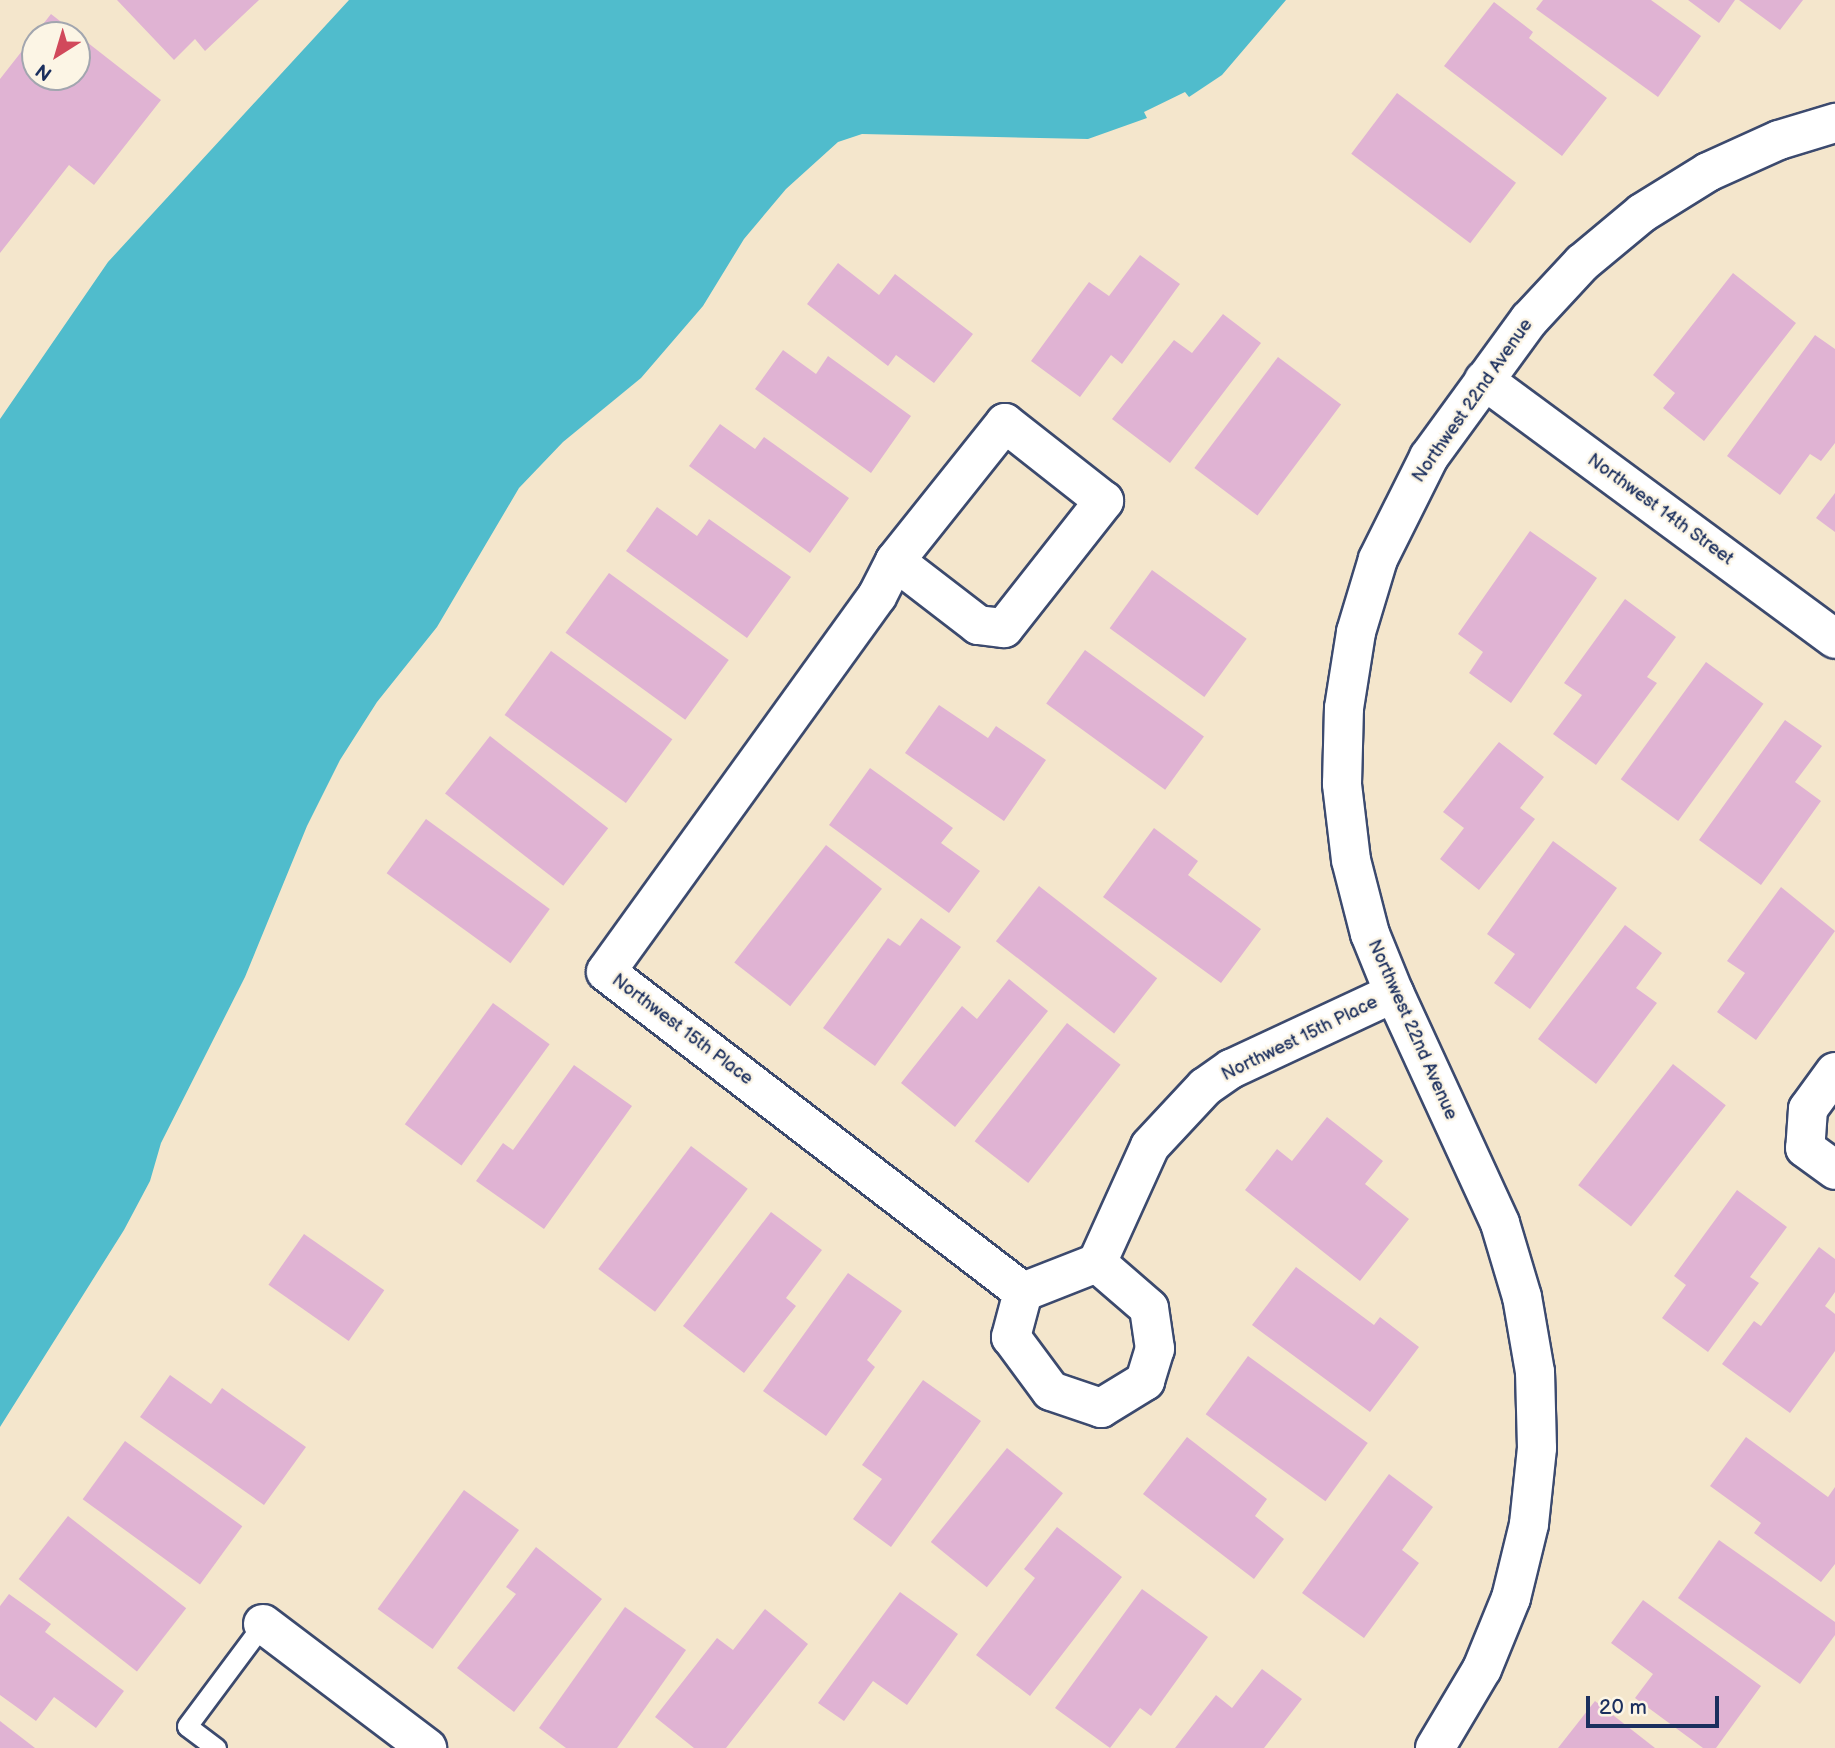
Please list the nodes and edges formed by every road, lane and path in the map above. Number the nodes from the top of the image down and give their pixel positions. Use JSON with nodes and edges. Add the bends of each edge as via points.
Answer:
{"nodes":[{"id":1,"x":1835,"y":123,"type":"edge"},
{"id":2,"x":1484,"y":380,"type":"junction"},
{"id":3,"x":895,"y":561,"type":"junction"},
{"id":4,"x":1835,"y":639,"type":"edge"},
{"id":5,"x":1394,"y":993,"type":"junction"},
{"id":6,"x":1835,"y":1072,"type":"edge"},
{"id":7,"x":1835,"y":1170,"type":"edge"},
{"id":8,"x":1097,"y":1263,"type":"junction"},
{"id":9,"x":1023,"y":1292,"type":"junction"},
{"id":10,"x":263,"y":1624,"type":"joint"},
{"id":11,"x":216,"y":1748,"type":"edge"},
{"id":12,"x":427,"y":1748,"type":"edge"},
{"id":13,"x":1435,"y":1748,"type":"edge"}],
"edges":[{"from":1,"to":2,"type":"street","name":"Northwest 22nd Avenue","via":[[1779,140],[1708,172],[1642,213],[1582,263],[1529,320]]},
{"from":2,"to":4,"type":"street","name":"Northwest 14th Street"},
{"from":2,"to":5,"type":"street","name":"Northwest 22nd Avenue","via":[[1429,457],[1378,559],[1356,632],[1344,708],[1342,784],[1351,860],[1370,934]]},
{"from":3,"to":3,"type":"street","name":"Northwest 15th Place","via":[[1005,423],[1104,501],[1004,628],[978,625]]},
{"from":3,"to":9,"type":"street","name":"Northwest 15th Place","via":[[877,596],[606,972]]},
{"from":5,"to":8,"type":"street","name":"Northwest 15th Place","via":[[1231,1069],[1205,1087],[1150,1146]]},
{"from":5,"to":13,"type":"street","name":"Northwest 22nd Avenue","via":[[1500,1223],[1522,1297],[1535,1372],[1536,1461],[1529,1524],[1511,1598],[1482,1669]]},
{"from":6,"to":7,"type":"street","via":[[1808,1109],[1805,1148]]},
{"from":8,"to":9,"type":"street"},
{"from":8,"to":9,"type":"street","via":[[1149,1308],[1155,1349],[1146,1381],[1101,1408],[1052,1391],[1010,1337]]},
{"from":10,"to":11,"type":"lane","via":[[187,1726]]},
{"from":10,"to":12,"type":"street"}]}
